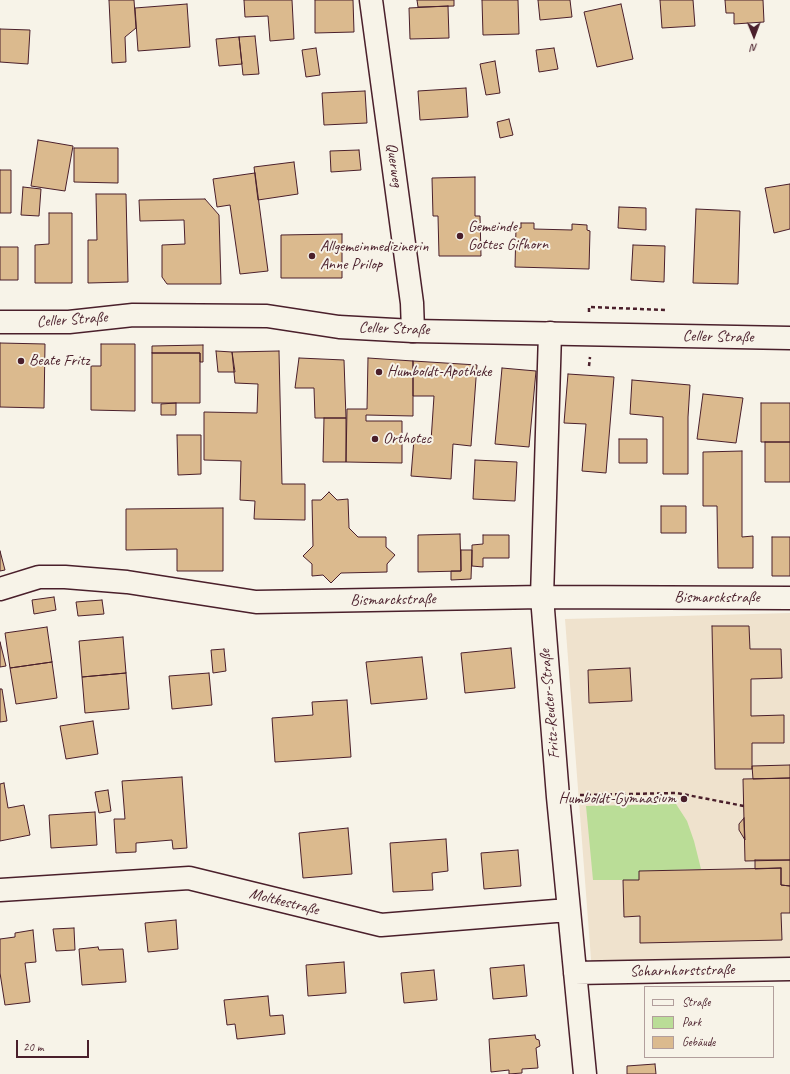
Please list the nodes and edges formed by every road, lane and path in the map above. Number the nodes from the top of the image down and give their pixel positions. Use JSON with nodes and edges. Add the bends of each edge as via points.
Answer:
{"nodes":[{"id":1,"x":372,"y":0,"type":"edge"},
{"id":2,"x":0,"y":322,"type":"edge"},
{"id":3,"x":413,"y":331,"type":"junction"},
{"id":4,"x":550,"y":333,"type":"junction"},
{"id":5,"x":790,"y":338,"type":"edge"},
{"id":6,"x":0,"y":589,"type":"edge"},
{"id":7,"x":542,"y":597,"type":"junction"},
{"id":8,"x":790,"y":598,"type":"edge"},
{"id":9,"x":599,"y":794,"type":"dead end"},
{"id":10,"x":744,"y":806,"type":"dead end"},
{"id":11,"x":0,"y":890,"type":"edge"},
{"id":12,"x":568,"y":910,"type":"junction"},
{"id":13,"x":790,"y":969,"type":"edge"},
{"id":14,"x":575,"y":974,"type":"junction"},
{"id":15,"x":585,"y":1074,"type":"edge"}],
"edges":[{"from":1,"to":3,"type":"street","name":"Querweg","via":[[412,303]]},
{"from":2,"to":3,"type":"street","name":"Celler Straße","via":[[69,322],[133,315],[268,316],[339,326]]},
{"from":3,"to":4,"type":"street","name":"Celler Straße"},
{"from":4,"to":5,"type":"street","name":"Celler Straße"},
{"from":4,"to":7,"type":"street","name":"Fritz-Reuter-Straße"},
{"from":6,"to":7,"type":"street","name":"Bismarckstraße","via":[[39,577],[65,577],[127,582],[256,602]]},
{"from":7,"to":8,"type":"street","name":"Bismarckstraße"},
{"from":7,"to":12,"type":"street","name":"Fritz-Reuter-Straße"},
{"from":9,"to":10,"type":"path","via":[[677,793]]},
{"from":11,"to":12,"type":"street","name":"Moltkestraße","via":[[189,878],[381,925]]},
{"from":12,"to":14,"type":"street","name":"Fritz-Reuter-Straße"},
{"from":13,"to":14,"type":"street","name":"Scharnhorststraße"},
{"from":14,"to":15,"type":"street","name":"Fritz-Reuter-Straße"}]}
